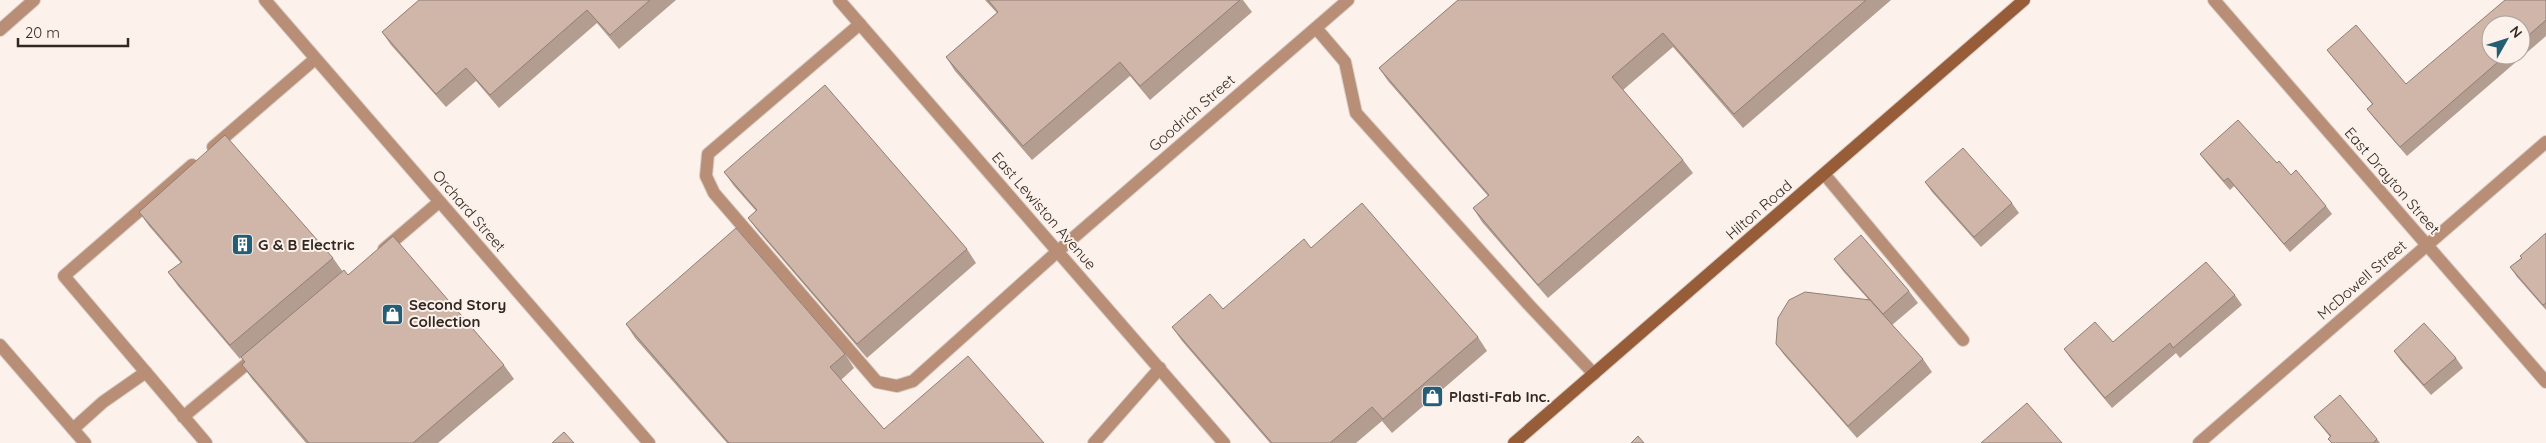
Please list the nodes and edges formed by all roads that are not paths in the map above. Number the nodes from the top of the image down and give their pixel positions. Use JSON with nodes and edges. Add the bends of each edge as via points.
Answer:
{"nodes":[{"id":1,"x":34,"y":0,"type":"edge"},
{"id":2,"x":265,"y":0,"type":"edge"},
{"id":3,"x":839,"y":0,"type":"edge"},
{"id":4,"x":1348,"y":0,"type":"edge"},
{"id":5,"x":2024,"y":0,"type":"edge"},
{"id":6,"x":2214,"y":0,"type":"edge"},
{"id":7,"x":860,"y":24,"type":"junction"},
{"id":8,"x":1316,"y":28,"type":"junction"},
{"id":9,"x":0,"y":30,"type":"edge"},
{"id":10,"x":315,"y":59,"type":"junction"},
{"id":11,"x":2546,"y":142,"type":"edge"},
{"id":12,"x":1825,"y":175,"type":"junction"},
{"id":13,"x":439,"y":202,"type":"junction"},
{"id":14,"x":2427,"y":246,"type":"junction"},
{"id":15,"x":1058,"y":251,"type":"junction"},
{"id":16,"x":371,"y":259,"type":"edge"},
{"id":17,"x":1963,"y":340,"type":"dead end"},
{"id":18,"x":0,"y":345,"type":"edge"},
{"id":19,"x":266,"y":348,"type":"edge"},
{"id":20,"x":1160,"y":368,"type":"junction"},
{"id":21,"x":146,"y":372,"type":"junction"},
{"id":22,"x":1594,"y":374,"type":"junction"},
{"id":23,"x":2546,"y":382,"type":"edge"},
{"id":24,"x":183,"y":417,"type":"junction"},
{"id":25,"x":73,"y":429,"type":"junction"},
{"id":26,"x":85,"y":443,"type":"edge"},
{"id":27,"x":206,"y":443,"type":"edge"},
{"id":28,"x":649,"y":443,"type":"edge"},
{"id":29,"x":1094,"y":443,"type":"edge"},
{"id":30,"x":1224,"y":443,"type":"edge"},
{"id":31,"x":1514,"y":443,"type":"edge"},
{"id":32,"x":2199,"y":443,"type":"edge"}],
"edges":[{"from":1,"to":9,"type":"street"},
{"from":2,"to":10,"type":"street","name":"Orchard Street"},
{"from":3,"to":7,"type":"street","name":"East Lewiston Avenue"},
{"from":4,"to":8,"type":"street","name":"Goodrich Street"},
{"from":5,"to":12,"type":"street","name":"Hilton Road"},
{"from":6,"to":14,"type":"street","name":"East Drayton Street"},
{"from":7,"to":15,"type":"street","name":"East Lewiston Avenue"},
{"from":7,"to":15,"type":"street","name":"Goodrich Street","via":[[708,154],[706,176],[714,193],[877,382],[896,386],[913,381]]},
{"from":8,"to":15,"type":"street","name":"Goodrich Street"},
{"from":8,"to":22,"type":"street","via":[[1345,62],[1356,113]]},
{"from":10,"to":13,"type":"street","name":"Orchard Street"},
{"from":10,"to":21,"type":"street","via":[[64,276]]},
{"from":11,"to":14,"type":"street","name":"McDowell Street"},
{"from":12,"to":17,"type":"street"},
{"from":12,"to":22,"type":"street","name":"Hilton Road"},
{"from":13,"to":16,"type":"street"},
{"from":13,"to":28,"type":"street","name":"Orchard Street"},
{"from":14,"to":23,"type":"street","name":"East Drayton Street"},
{"from":14,"to":32,"type":"street","name":"McDowell Street"},
{"from":15,"to":20,"type":"street","name":"East Lewiston Avenue"},
{"from":18,"to":25,"type":"street"},
{"from":19,"to":24,"type":"street"},
{"from":20,"to":29,"type":"street"},
{"from":20,"to":30,"type":"street","name":"East Lewiston Avenue"},
{"from":21,"to":24,"type":"street"},
{"from":21,"to":25,"type":"street","via":[[103,402]]},
{"from":22,"to":31,"type":"street","name":"Hilton Road"},
{"from":24,"to":27,"type":"street"},
{"from":25,"to":26,"type":"street"}]}
